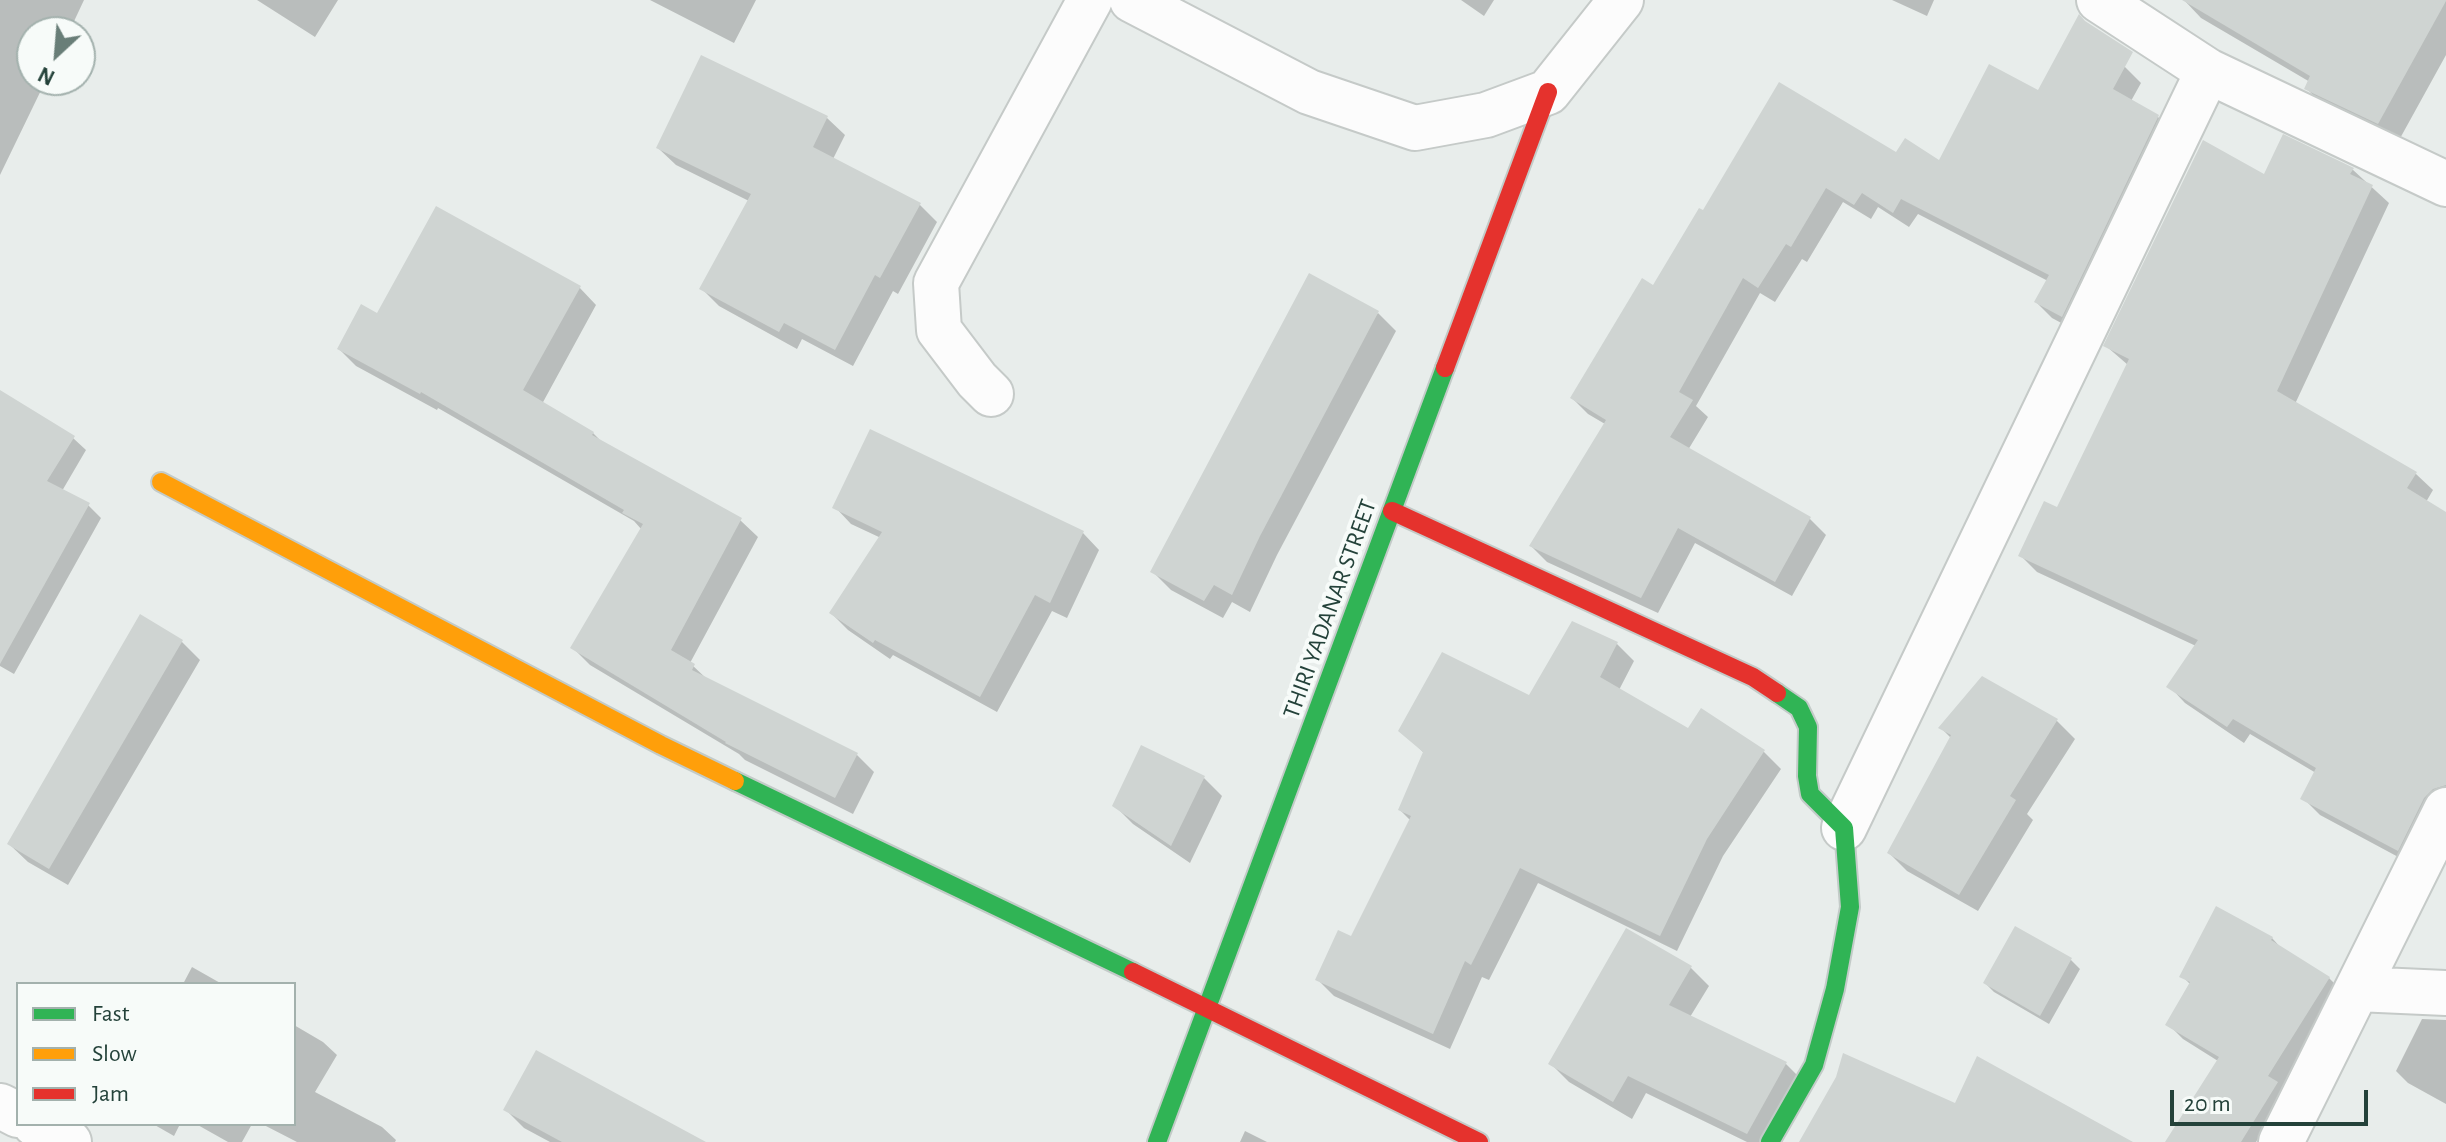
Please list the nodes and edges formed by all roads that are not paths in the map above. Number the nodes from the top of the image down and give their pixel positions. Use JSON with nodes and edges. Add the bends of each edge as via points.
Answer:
{"nodes":[{"id":1,"x":1090,"y":0,"type":"edge"},
{"id":2,"x":1132,"y":0,"type":"edge"},
{"id":3,"x":1621,"y":0,"type":"edge"},
{"id":4,"x":2099,"y":0,"type":"edge"},
{"id":5,"x":2208,"y":71,"type":"junction"},
{"id":6,"x":1548,"y":92,"type":"junction"},
{"id":7,"x":2446,"y":184,"type":"edge"},
{"id":8,"x":991,"y":394,"type":"dead end"},
{"id":9,"x":161,"y":482,"type":"dead end"},
{"id":10,"x":1392,"y":511,"type":"junction"},
{"id":11,"x":2446,"y":810,"type":"edge"},
{"id":12,"x":1844,"y":828,"type":"junction"},
{"id":13,"x":2357,"y":989,"type":"junction"},
{"id":14,"x":2446,"y":993,"type":"edge"},
{"id":15,"x":1207,"y":1008,"type":"junction"},
{"id":16,"x":39,"y":1126,"type":"edge"},
{"id":17,"x":69,"y":1142,"type":"edge"},
{"id":18,"x":1157,"y":1142,"type":"edge"},
{"id":19,"x":1479,"y":1142,"type":"edge"},
{"id":20,"x":1770,"y":1142,"type":"edge"},
{"id":21,"x":2281,"y":1142,"type":"edge"}],
"edges":[{"from":1,"to":8,"type":"street","via":[[936,283],[939,330]]},
{"from":2,"to":6,"type":"street","via":[[1309,92],[1415,128],[1486,115]]},
{"from":3,"to":6,"type":"street"},
{"from":4,"to":5,"type":"street"},
{"from":5,"to":7,"type":"street"},
{"from":5,"to":12,"type":"street"},
{"from":6,"to":10,"type":"street","name":"THIRI YADANAR STREET"},
{"from":9,"to":15,"type":"street","via":[[661,745]]},
{"from":10,"to":12,"type":"street","via":[[1753,677],[1799,708],[1808,727],[1810,794]]},
{"from":10,"to":15,"type":"street","name":"THIRI YADANAR STREET"},
{"from":11,"to":13,"type":"street"},
{"from":12,"to":20,"type":"street","via":[[1850,907],[1835,989],[1814,1065]]},
{"from":13,"to":14,"type":"street"},
{"from":13,"to":21,"type":"street"},
{"from":15,"to":18,"type":"street","name":"THIRI YADANAR STREET"},
{"from":15,"to":19,"type":"street"},
{"from":16,"to":17,"type":"street"}]}
